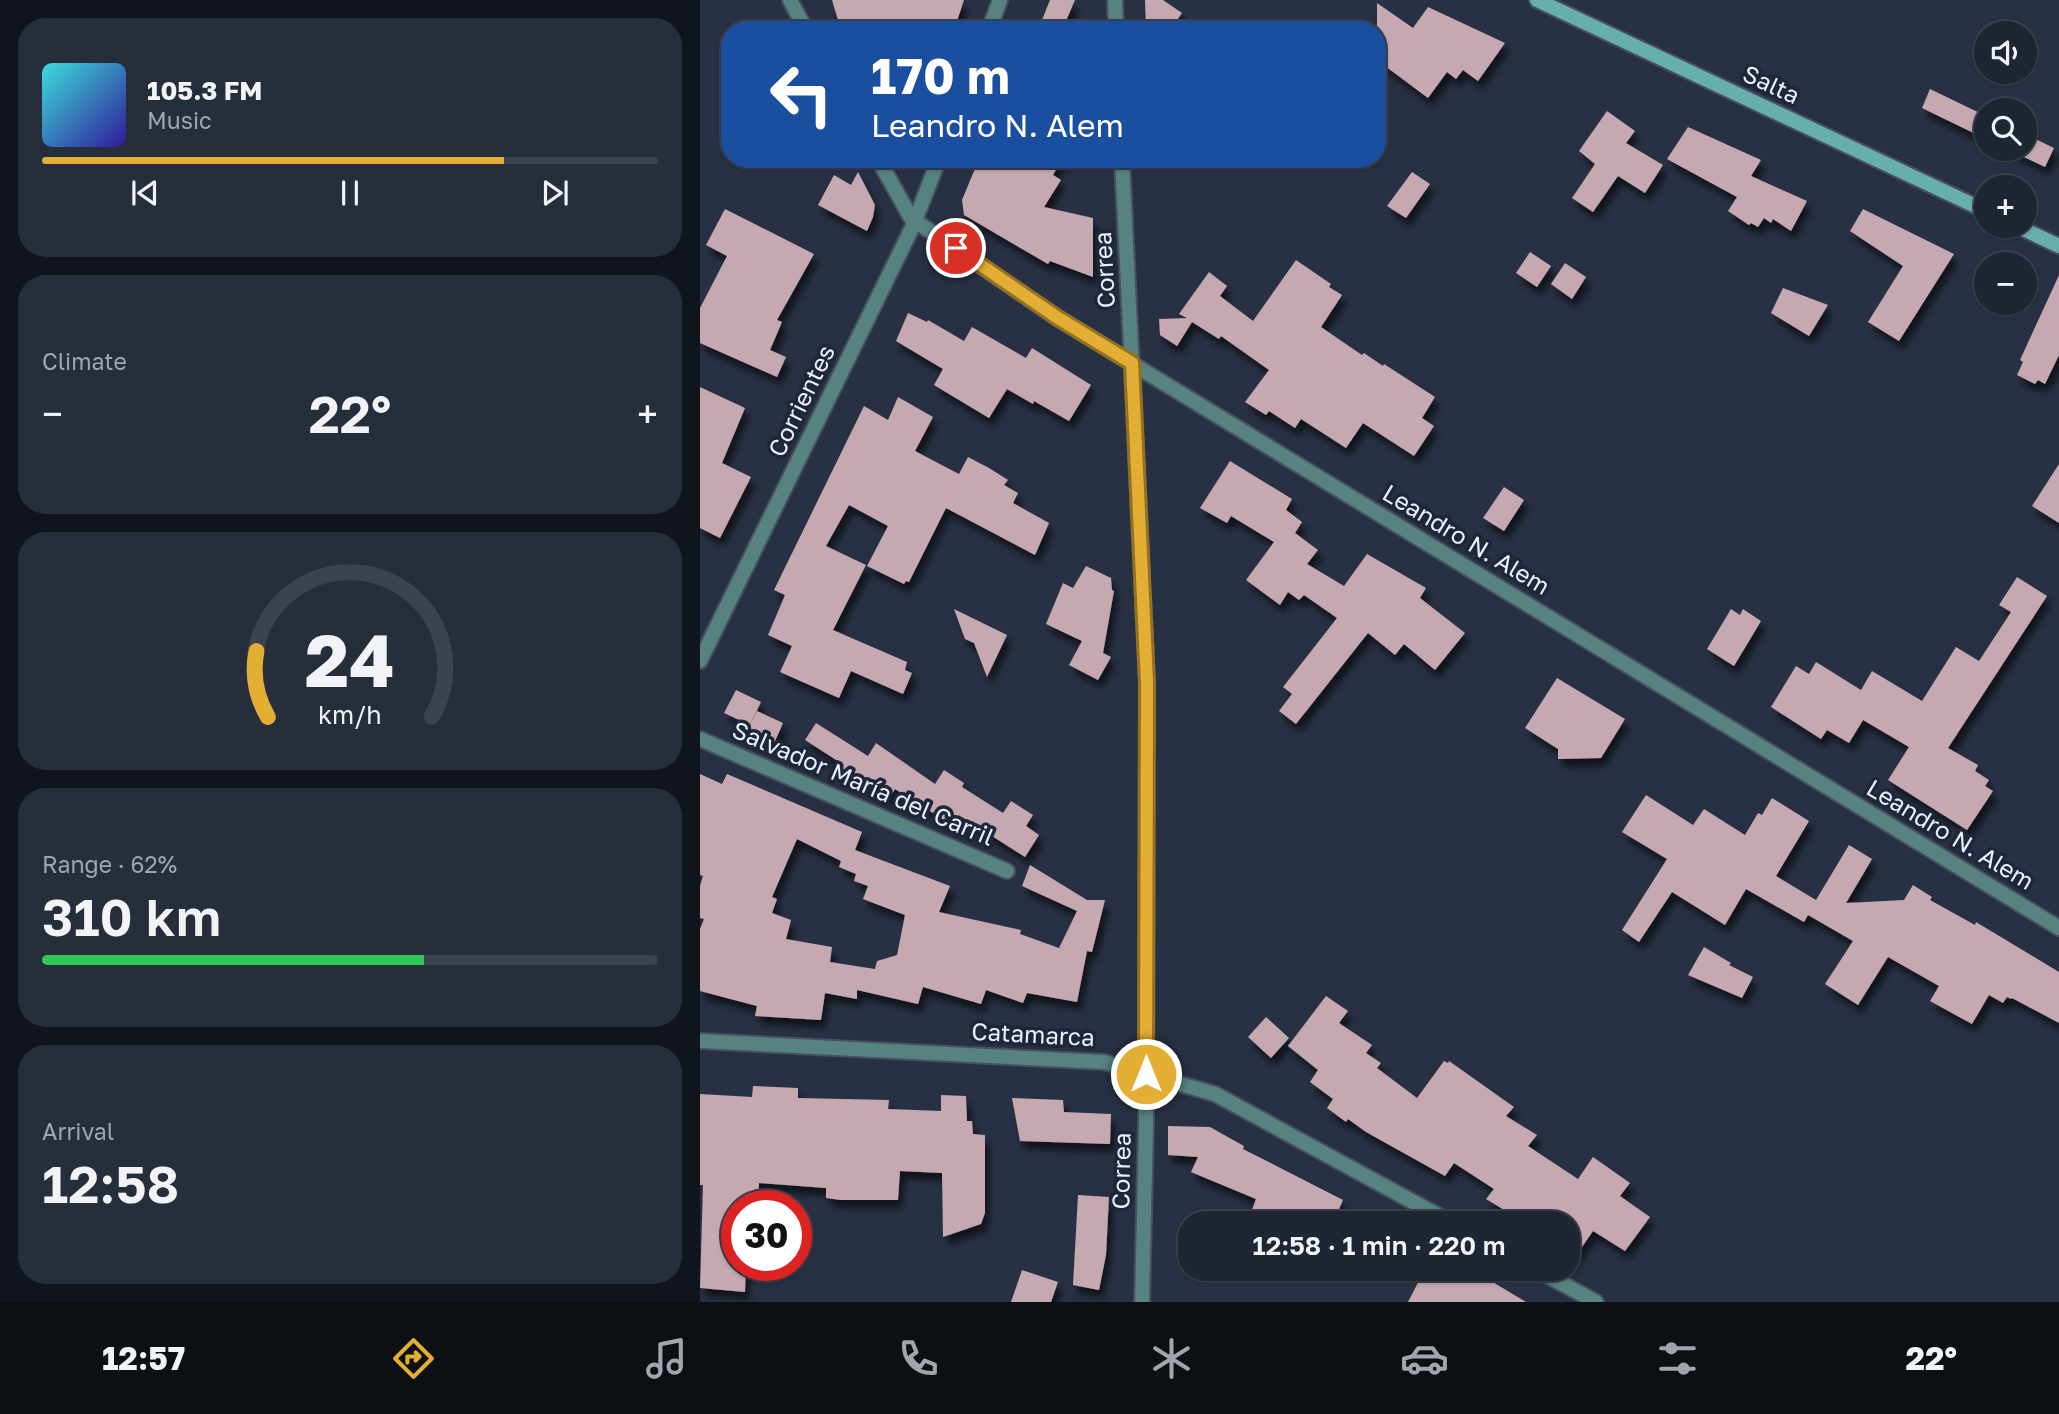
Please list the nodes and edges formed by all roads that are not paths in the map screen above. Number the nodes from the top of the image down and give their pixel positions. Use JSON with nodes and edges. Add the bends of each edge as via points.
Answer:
{"nodes":[{"id":1,"x":790,"y":0,"type":"edge"},
{"id":2,"x":1000,"y":0,"type":"edge"},
{"id":3,"x":1115,"y":0,"type":"edge"},
{"id":4,"x":1537,"y":0,"type":"edge"},
{"id":5,"x":801,"y":21,"type":"edge"},
{"id":6,"x":992,"y":21,"type":"edge"},
{"id":7,"x":1116,"y":21,"type":"edge"},
{"id":8,"x":883,"y":168,"type":"edge"},
{"id":9,"x":936,"y":168,"type":"edge"},
{"id":10,"x":1122,"y":168,"type":"edge"},
{"id":11,"x":1974,"y":205,"type":"edge"},
{"id":12,"x":915,"y":221,"type":"junction"},
{"id":13,"x":2037,"y":236,"type":"edge"},
{"id":14,"x":2059,"y":246,"type":"edge"},
{"id":15,"x":1132,"y":363,"type":"junction"},
{"id":16,"x":700,"y":661,"type":"edge"},
{"id":17,"x":700,"y":739,"type":"edge"},
{"id":18,"x":1007,"y":871,"type":"dead end"},
{"id":19,"x":2059,"y":928,"type":"edge"},
{"id":20,"x":700,"y":1041,"type":"edge"},
{"id":21,"x":1146,"y":1074,"type":"junction"},
{"id":22,"x":1430,"y":1211,"type":"edge"},
{"id":23,"x":1557,"y":1281,"type":"edge"},
{"id":24,"x":1142,"y":1302,"type":"edge"},
{"id":25,"x":1596,"y":1302,"type":"edge"}],
"edges":[{"from":1,"to":5,"type":"street"},
{"from":2,"to":6,"type":"street"},
{"from":3,"to":7,"type":"street"},
{"from":4,"to":11,"type":"main road","name":"Salta"},
{"from":8,"to":12,"type":"street","name":"Leandro N. Alem"},
{"from":9,"to":12,"type":"street","name":"Corrientes"},
{"from":10,"to":15,"type":"street","name":"Correa"},
{"from":12,"to":15,"type":"street","name":"Leandro N. Alem"},
{"from":12,"to":16,"type":"street","name":"Corrientes"},
{"from":13,"to":14,"type":"main road"},
{"from":15,"to":19,"type":"street","name":"Leandro N. Alem"},
{"from":15,"to":21,"type":"street","name":"Correa","via":[[1147,683]]},
{"from":17,"to":18,"type":"street","name":"Salvador María del Carril"},
{"from":20,"to":21,"type":"street","name":"Catamarca","via":[[1104,1062]]},
{"from":21,"to":22,"type":"street","name":"Catamarca","via":[[1215,1094]]},
{"from":21,"to":24,"type":"street","name":"Correa"},
{"from":23,"to":25,"type":"street"}]}
